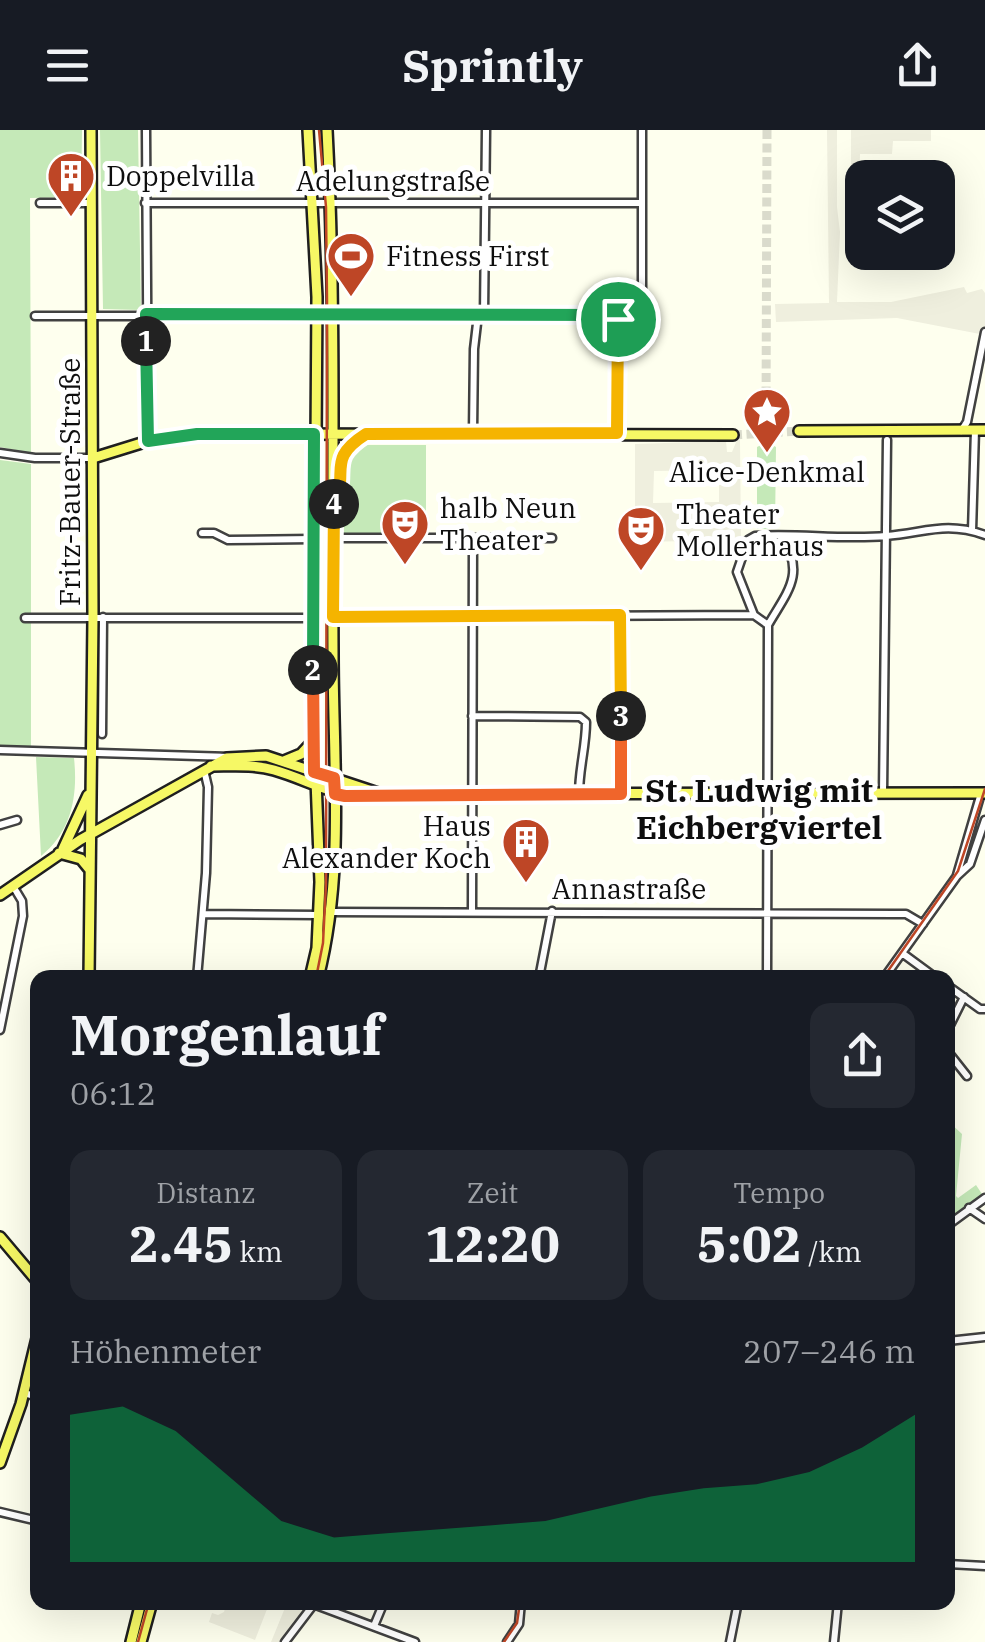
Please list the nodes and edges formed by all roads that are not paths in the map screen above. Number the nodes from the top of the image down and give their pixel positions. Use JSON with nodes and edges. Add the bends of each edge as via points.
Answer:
{"nodes":[{"id":1,"x":91,"y":130,"type":"edge"},
{"id":2,"x":146,"y":130,"type":"edge"},
{"id":3,"x":308,"y":130,"type":"edge"},
{"id":4,"x":327,"y":130,"type":"edge"},
{"id":5,"x":486,"y":130,"type":"edge"},
{"id":6,"x":642,"y":130,"type":"edge"},
{"id":7,"x":40,"y":203,"type":"dead end"},
{"id":8,"x":91,"y":203,"type":"junction"},
{"id":9,"x":146,"y":203,"type":"junction"},
{"id":10,"x":486,"y":203,"type":"junction"},
{"id":11,"x":642,"y":203,"type":"junction"},
{"id":12,"x":314,"y":204,"type":"junction"},
{"id":13,"x":330,"y":204,"type":"junction"},
{"id":14,"x":146,"y":314,"type":"junction"},
{"id":15,"x":92,"y":315,"type":"junction"},
{"id":16,"x":316,"y":315,"type":"junction"},
{"id":17,"x":332,"y":315,"type":"junction"},
{"id":18,"x":481,"y":315,"type":"junction"},
{"id":19,"x":35,"y":316,"type":"dead end"},
{"id":20,"x":618,"y":316,"type":"junction"},
{"id":21,"x":985,"y":332,"type":"edge"},
{"id":22,"x":800,"y":430,"type":"tunnel mouth"},
{"id":23,"x":980,"y":430,"type":"edge"},
{"id":24,"x":961,"y":431,"type":"junction"},
{"id":25,"x":473,"y":432,"type":"junction"},
{"id":26,"x":617,"y":433,"type":"junction"},
{"id":27,"x":314,"y":434,"type":"junction"},
{"id":28,"x":333,"y":434,"type":"junction"},
{"id":29,"x":366,"y":434,"type":"junction"},
{"id":30,"x":734,"y":435,"type":"tunnel mouth"},
{"id":31,"x":887,"y":440,"type":"dead end"},
{"id":32,"x":148,"y":441,"type":"junction"},
{"id":33,"x":0,"y":453,"type":"edge"},
{"id":34,"x":92,"y":458,"type":"junction"},
{"id":35,"x":333,"y":506,"type":"junction"},
{"id":36,"x":972,"y":531,"type":"junction"},
{"id":37,"x":202,"y":532,"type":"dead end"},
{"id":38,"x":985,"y":535,"type":"edge"},
{"id":39,"x":888,"y":536,"type":"junction"},
{"id":40,"x":782,"y":537,"type":"junction"},
{"id":41,"x":332,"y":538,"type":"junction"},
{"id":42,"x":473,"y":538,"type":"junction"},
{"id":43,"x":552,"y":538,"type":"dead end"},
{"id":44,"x":314,"y":539,"type":"junction"},
{"id":45,"x":754,"y":614,"type":"junction"},
{"id":46,"x":620,"y":615,"type":"junction"},
{"id":47,"x":473,"y":616,"type":"junction"},
{"id":48,"x":98,"y":617,"type":"junction"},
{"id":49,"x":333,"y":617,"type":"junction"},
{"id":50,"x":25,"y":618,"type":"dead end"},
{"id":51,"x":313,"y":618,"type":"junction"},
{"id":52,"x":768,"y":625,"type":"junction"},
{"id":53,"x":472,"y":716,"type":"junction"},
{"id":54,"x":102,"y":734,"type":"dead end"},
{"id":55,"x":314,"y":740,"type":"junction"},
{"id":56,"x":0,"y":750,"type":"edge"},
{"id":57,"x":92,"y":752,"type":"junction"},
{"id":58,"x":184,"y":755,"type":"junction"},
{"id":59,"x":232,"y":757,"type":"junction"},
{"id":60,"x":284,"y":761,"type":"junction"},
{"id":61,"x":207,"y":768,"type":"junction"},
{"id":62,"x":314,"y":772,"type":"junction"},
{"id":63,"x":192,"y":777,"type":"junction"},
{"id":64,"x":334,"y":778,"type":"junction"},
{"id":65,"x":985,"y":780,"type":"edge"},
{"id":66,"x":315,"y":787,"type":"junction"},
{"id":67,"x":91,"y":788,"type":"junction"},
{"id":68,"x":983,"y":793,"type":"edge"},
{"id":69,"x":335,"y":794,"type":"junction"},
{"id":70,"x":381,"y":794,"type":"junction"},
{"id":71,"x":472,"y":794,"type":"junction"},
{"id":72,"x":578,"y":794,"type":"junction"},
{"id":73,"x":621,"y":794,"type":"junction"},
{"id":74,"x":767,"y":794,"type":"junction"},
{"id":75,"x":883,"y":794,"type":"junction"},
{"id":76,"x":17,"y":820,"type":"dead end"},
{"id":77,"x":985,"y":820,"type":"edge"},
{"id":78,"x":0,"y":825,"type":"edge"},
{"id":79,"x":91,"y":834,"type":"junction"},
{"id":80,"x":60,"y":853,"type":"junction"},
{"id":81,"x":91,"y":870,"type":"junction"},
{"id":82,"x":957,"y":876,"type":"junction"},
{"id":83,"x":14,"y":886,"type":"junction"},
{"id":84,"x":0,"y":896,"type":"edge"},
{"id":85,"x":472,"y":911,"type":"junction"},
{"id":86,"x":552,"y":911,"type":"junction"},
{"id":87,"x":767,"y":911,"type":"junction"},
{"id":88,"x":332,"y":912,"type":"junction"},
{"id":89,"x":204,"y":914,"type":"junction"},
{"id":90,"x":320,"y":914,"type":"junction"},
{"id":91,"x":924,"y":924,"type":"junction"},
{"id":92,"x":902,"y":953,"type":"junction"},
{"id":93,"x":90,"y":970,"type":"edge"},
{"id":94,"x":198,"y":970,"type":"edge"},
{"id":95,"x":311,"y":970,"type":"edge"},
{"id":96,"x":320,"y":970,"type":"edge"},
{"id":97,"x":541,"y":970,"type":"edge"},
{"id":98,"x":768,"y":970,"type":"edge"},
{"id":99,"x":890,"y":970,"type":"edge"},
{"id":100,"x":925,"y":970,"type":"edge"},
{"id":101,"x":955,"y":991,"type":"edge"},
{"id":102,"x":964,"y":997,"type":"junction"},
{"id":103,"x":985,"y":1009,"type":"edge"},
{"id":104,"x":955,"y":1015,"type":"edge"},
{"id":105,"x":0,"y":1030,"type":"edge"},
{"id":106,"x":955,"y":1061,"type":"edge"},
{"id":107,"x":967,"y":1076,"type":"dead end"},
{"id":108,"x":985,"y":1198,"type":"edge"},
{"id":109,"x":969,"y":1208,"type":"junction"},
{"id":110,"x":955,"y":1219,"type":"edge"},
{"id":111,"x":985,"y":1219,"type":"edge"},
{"id":112,"x":0,"y":1236,"type":"edge"},
{"id":113,"x":21,"y":1261,"type":"junction"},
{"id":114,"x":30,"y":1266,"type":"edge"},
{"id":115,"x":30,"y":1272,"type":"edge"},
{"id":116,"x":985,"y":1337,"type":"edge"},
{"id":117,"x":955,"y":1340,"type":"edge"},
{"id":118,"x":30,"y":1368,"type":"edge"},
{"id":119,"x":24,"y":1393,"type":"junction"},
{"id":120,"x":30,"y":1394,"type":"edge"},
{"id":121,"x":0,"y":1463,"type":"edge"},
{"id":122,"x":0,"y":1512,"type":"edge"},
{"id":123,"x":30,"y":1519,"type":"edge"},
{"id":124,"x":955,"y":1564,"type":"edge"},
{"id":125,"x":985,"y":1566,"type":"edge"},
{"id":126,"x":139,"y":1610,"type":"edge"},
{"id":127,"x":150,"y":1610,"type":"edge"},
{"id":128,"x":307,"y":1610,"type":"edge"},
{"id":129,"x":336,"y":1610,"type":"edge"},
{"id":130,"x":381,"y":1610,"type":"edge"},
{"id":131,"x":520,"y":1610,"type":"edge"},
{"id":132,"x":736,"y":1610,"type":"edge"},
{"id":133,"x":837,"y":1610,"type":"edge"},
{"id":134,"x":374,"y":1626,"type":"junction"},
{"id":135,"x":131,"y":1642,"type":"edge"},
{"id":136,"x":141,"y":1642,"type":"edge"},
{"id":137,"x":284,"y":1642,"type":"edge"},
{"id":138,"x":414,"y":1642,"type":"edge"},
{"id":139,"x":507,"y":1642,"type":"edge"},
{"id":140,"x":730,"y":1642,"type":"edge"},
{"id":141,"x":834,"y":1642,"type":"edge"}],
"edges":[{"from":1,"to":8,"type":"main road","name":"Fritz-Bauer-Straße"},
{"from":2,"to":9,"type":"street"},
{"from":3,"to":12,"type":"main road"},
{"from":4,"to":13,"type":"main road"},
{"from":5,"to":10,"type":"street"},
{"from":6,"to":11,"type":"street"},
{"from":7,"to":8,"type":"street"},
{"from":8,"to":15,"type":"main road","name":"Fritz-Bauer-Straße"},
{"from":9,"to":12,"type":"street","name":"Adelungstraße"},
{"from":9,"to":14,"type":"street"},
{"from":10,"to":11,"type":"street","name":"Adelungstraße"},
{"from":10,"to":13,"type":"street","name":"Adelungstraße"},
{"from":10,"to":18,"type":"street"},
{"from":11,"to":20,"type":"street","via":[[642,314]]},
{"from":12,"to":13,"type":"street","name":"Adelungstraße"},
{"from":12,"to":16,"type":"main road"},
{"from":13,"to":17,"type":"main road"},
{"from":14,"to":15,"type":"street"},
{"from":14,"to":16,"type":"street"},
{"from":14,"to":32,"type":"street"},
{"from":15,"to":19,"type":"street"},
{"from":15,"to":34,"type":"main road","name":"Fritz-Bauer-Straße"},
{"from":16,"to":17,"type":"street"},
{"from":16,"to":27,"type":"main road"},
{"from":17,"to":18,"type":"street"},
{"from":17,"to":28,"type":"main road"},
{"from":18,"to":20,"type":"street"},
{"from":18,"to":25,"type":"street"},
{"from":20,"to":26,"type":"street"},
{"from":21,"to":24,"type":"street"},
{"from":22,"to":24,"type":"main road"},
{"from":23,"to":24,"type":"main road"},
{"from":23,"to":36,"type":"street"},
{"from":25,"to":26,"type":"main road"},
{"from":25,"to":29,"type":"main road"},
{"from":26,"to":30,"type":"main road"},
{"from":27,"to":28,"type":"main road"},
{"from":27,"to":32,"type":"main road"},
{"from":27,"to":44,"type":"main road"},
{"from":28,"to":29,"type":"main road"},
{"from":28,"to":35,"type":"main road"},
{"from":29,"to":35,"type":"main road","via":[[340,460]]},
{"from":31,"to":39,"type":"street"},
{"from":32,"to":34,"type":"main road"},
{"from":33,"to":34,"type":"street"},
{"from":34,"to":48,"type":"main road","name":"Fritz-Bauer-Straße"},
{"from":35,"to":41,"type":"main road"},
{"from":36,"to":38,"type":"street"},
{"from":36,"to":39,"type":"street","via":[[937,526]]},
{"from":37,"to":44,"type":"street","via":[[228,540]]},
{"from":39,"to":40,"type":"street"},
{"from":39,"to":75,"type":"street"},
{"from":40,"to":45,"type":"street","via":[[752,537],[740,560],[739,581]]},
{"from":40,"to":52,"type":"street","via":[[794,580]]},
{"from":41,"to":42,"type":"street"},
{"from":41,"to":49,"type":"main road"},
{"from":42,"to":43,"type":"street"},
{"from":42,"to":47,"type":"street"},
{"from":44,"to":51,"type":"main road"},
{"from":45,"to":46,"type":"street"},
{"from":45,"to":52,"type":"street"},
{"from":46,"to":47,"type":"street"},
{"from":46,"to":73,"type":"street"},
{"from":47,"to":49,"type":"street"},
{"from":47,"to":53,"type":"street"},
{"from":48,"to":50,"type":"street"},
{"from":48,"to":51,"type":"street"},
{"from":48,"to":54,"type":"street","name":"Fritz-Bauer-Straße"},
{"from":48,"to":57,"type":"main road","name":"Fritz-Bauer-Straße"},
{"from":49,"to":64,"type":"main road"},
{"from":51,"to":55,"type":"main road"},
{"from":52,"to":74,"type":"street"},
{"from":53,"to":71,"type":"street"},
{"from":53,"to":72,"type":"street","via":[[586,722]]},
{"from":55,"to":60,"type":"main road"},
{"from":55,"to":62,"type":"main road"},
{"from":56,"to":57,"type":"street"},
{"from":57,"to":58,"type":"street"},
{"from":57,"to":67,"type":"main road","name":"Fritz-Bauer-Straße"},
{"from":58,"to":59,"type":"street"},
{"from":58,"to":63,"type":"street","via":[[194,767]]},
{"from":59,"to":60,"type":"main road"},
{"from":59,"to":61,"type":"main road"},
{"from":60,"to":62,"type":"main road"},
{"from":61,"to":63,"type":"main road"},
{"from":61,"to":66,"type":"main road","via":[[264,767]]},
{"from":61,"to":89,"type":"street"},
{"from":62,"to":64,"type":"main road"},
{"from":62,"to":66,"type":"main road"},
{"from":63,"to":79,"type":"main road"},
{"from":64,"to":69,"type":"main road"},
{"from":64,"to":70,"type":"main road"},
{"from":65,"to":68,"type":"main road"},
{"from":66,"to":69,"type":"main road"},
{"from":66,"to":90,"type":"main road"},
{"from":67,"to":79,"type":"main road","name":"Fritz-Bauer-Straße"},
{"from":67,"to":80,"type":"main road"},
{"from":68,"to":75,"type":"main road"},
{"from":68,"to":82,"type":"street"},
{"from":69,"to":70,"type":"main road"},
{"from":69,"to":88,"type":"main road"},
{"from":70,"to":71,"type":"main road"},
{"from":71,"to":72,"type":"main road"},
{"from":71,"to":85,"type":"street"},
{"from":72,"to":73,"type":"main road"},
{"from":73,"to":74,"type":"main road"},
{"from":74,"to":75,"type":"main road"},
{"from":74,"to":87,"type":"street"},
{"from":76,"to":78,"type":"street"},
{"from":77,"to":82,"type":"street","via":[[970,864]]},
{"from":79,"to":80,"type":"main road"},
{"from":79,"to":81,"type":"main road","name":"Fritz-Bauer-Straße"},
{"from":80,"to":81,"type":"main road","via":[[81,858]]},
{"from":80,"to":83,"type":"main road"},
{"from":81,"to":93,"type":"main road","name":"Fritz-Bauer-Straße"},
{"from":82,"to":91,"type":"street"},
{"from":83,"to":84,"type":"main road"},
{"from":83,"to":105,"type":"street","via":[[22,920]]},
{"from":85,"to":86,"type":"street","name":"Annastraße"},
{"from":85,"to":88,"type":"street","name":"Annastraße"},
{"from":86,"to":87,"type":"street","name":"Annastraße"},
{"from":86,"to":97,"type":"street"},
{"from":87,"to":91,"type":"street","name":"Annastraße","via":[[906,914]]},
{"from":87,"to":98,"type":"street"},
{"from":88,"to":96,"type":"main road"},
{"from":89,"to":90,"type":"street"},
{"from":89,"to":94,"type":"street"},
{"from":90,"to":95,"type":"main road"},
{"from":91,"to":92,"type":"street"},
{"from":92,"to":99,"type":"street"},
{"from":92,"to":100,"type":"street"},
{"from":101,"to":102,"type":"street"},
{"from":102,"to":103,"type":"street"},
{"from":102,"to":104,"type":"street"},
{"from":106,"to":107,"type":"street"},
{"from":108,"to":109,"type":"street"},
{"from":109,"to":110,"type":"street"},
{"from":109,"to":111,"type":"street"},
{"from":112,"to":113,"type":"main road"},
{"from":113,"to":114,"type":"main road"},
{"from":113,"to":115,"type":"main road"},
{"from":116,"to":117,"type":"street"},
{"from":118,"to":119,"type":"main road"},
{"from":119,"to":120,"type":"street"},
{"from":119,"to":121,"type":"main road"},
{"from":122,"to":123,"type":"street"},
{"from":124,"to":125,"type":"street"},
{"from":126,"to":135,"type":"main road"},
{"from":127,"to":136,"type":"main road"},
{"from":128,"to":137,"type":"street"},
{"from":129,"to":134,"type":"street"},
{"from":130,"to":134,"type":"street"},
{"from":131,"to":139,"type":"street"},
{"from":132,"to":140,"type":"street"},
{"from":133,"to":141,"type":"street"},
{"from":134,"to":138,"type":"street"}]}
